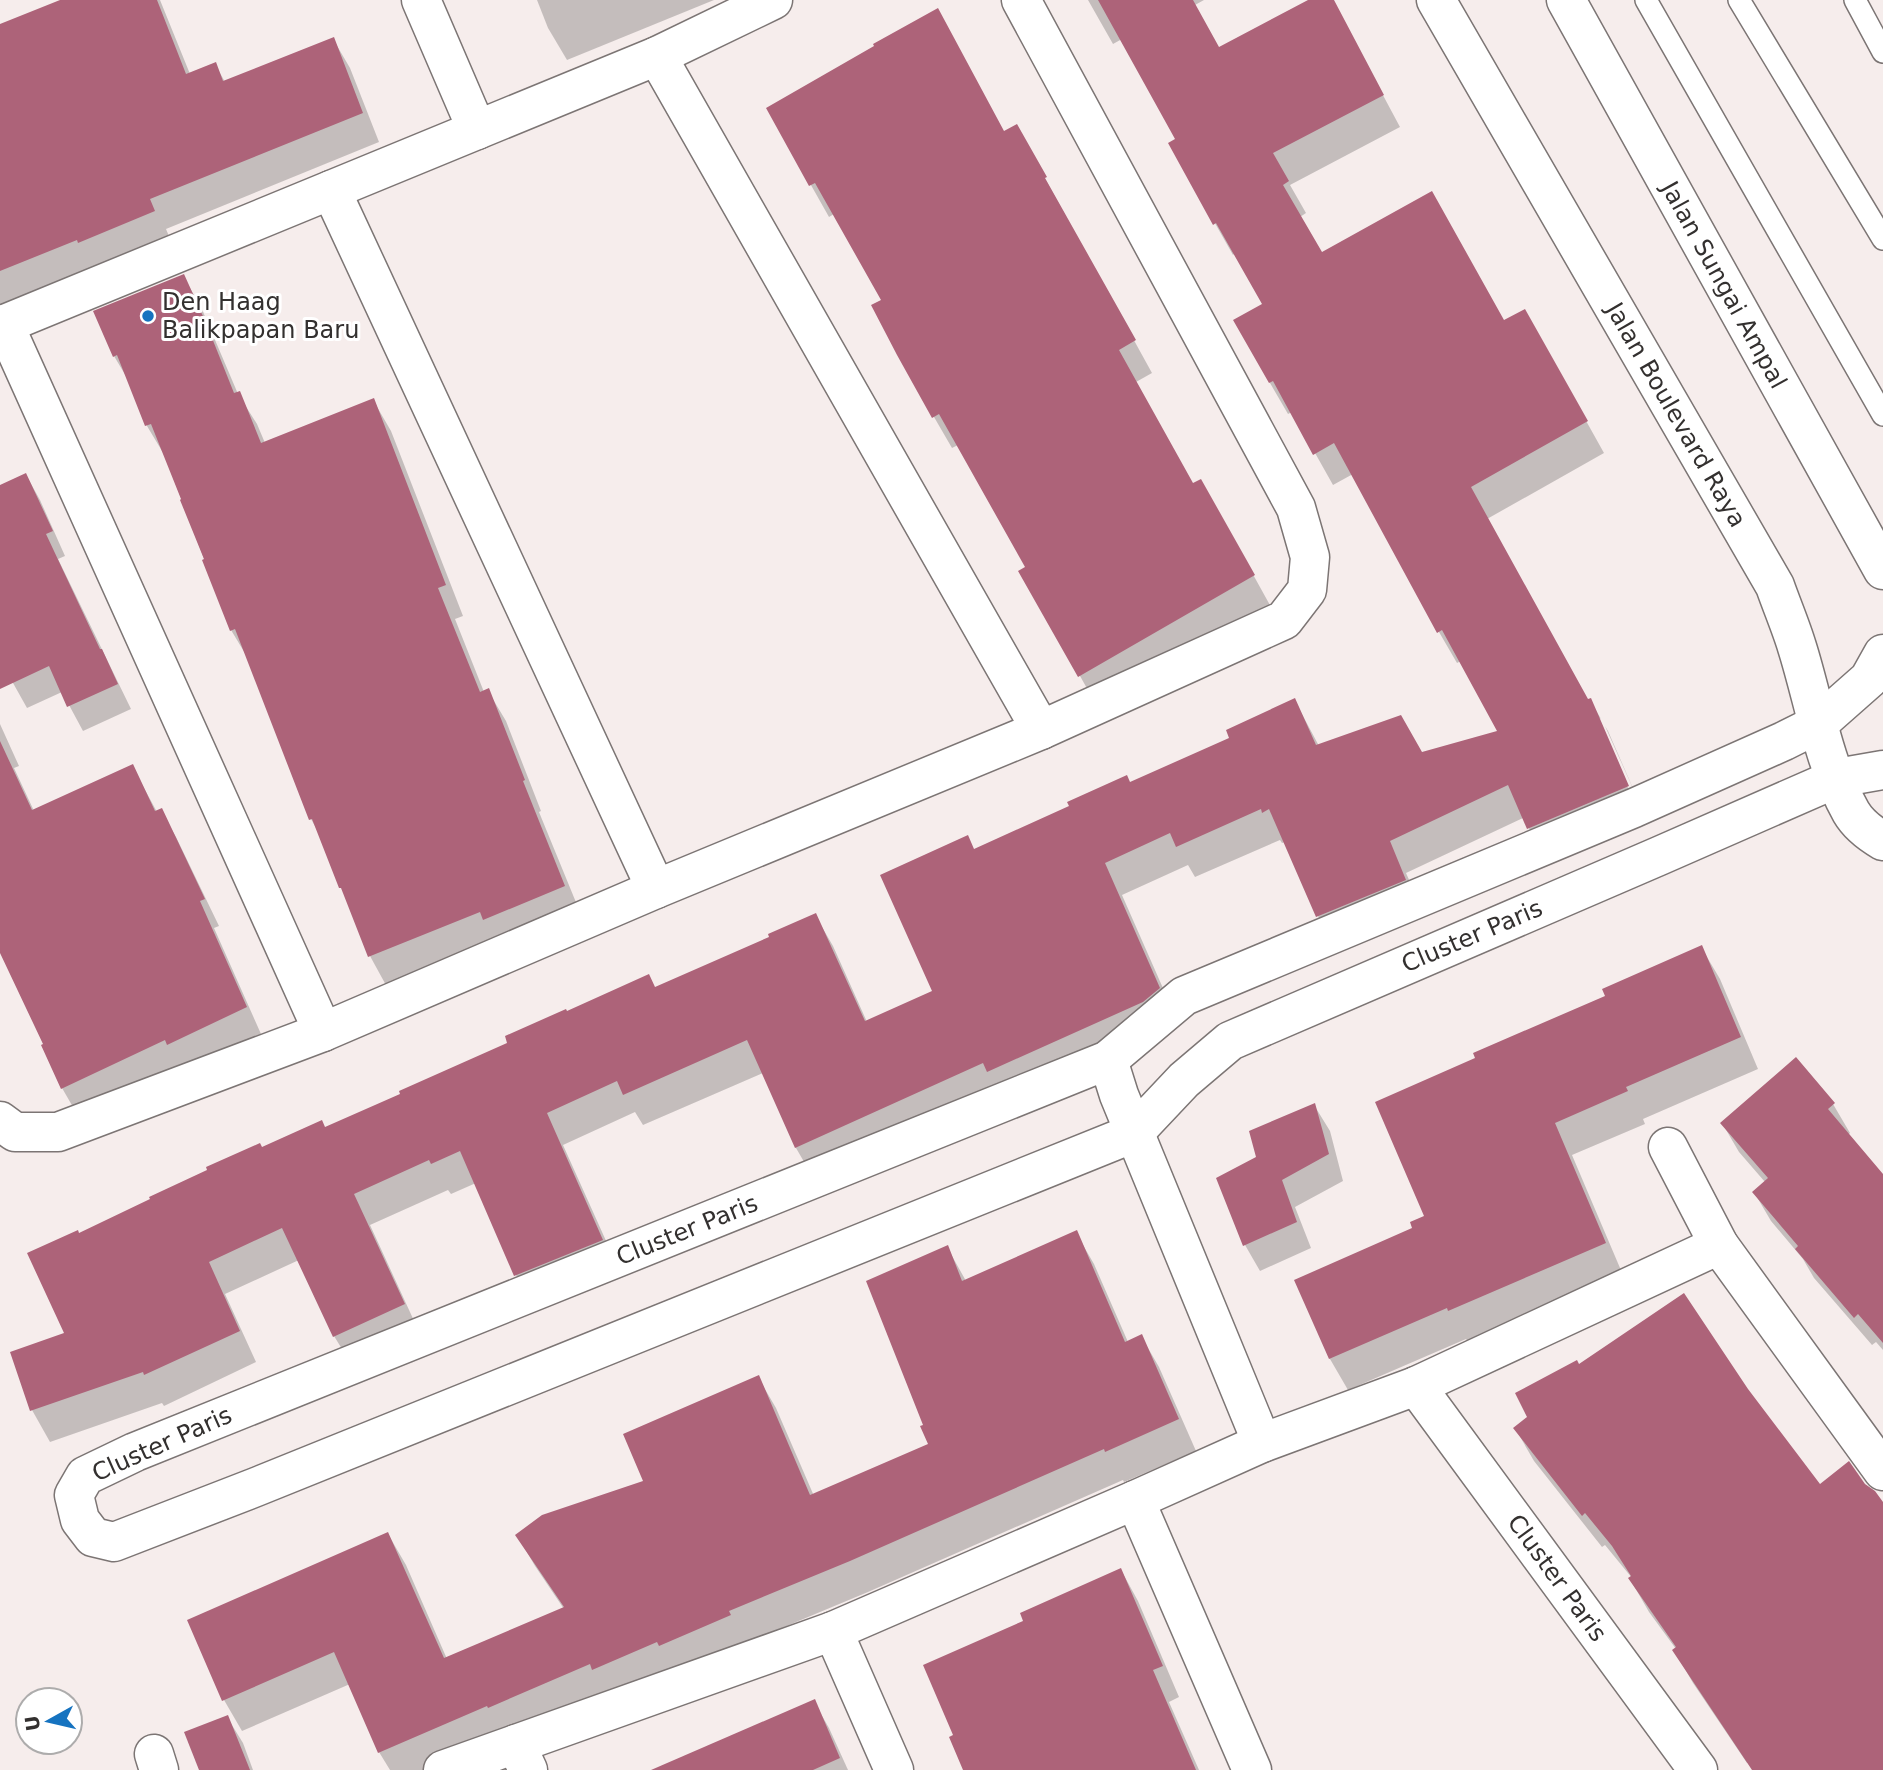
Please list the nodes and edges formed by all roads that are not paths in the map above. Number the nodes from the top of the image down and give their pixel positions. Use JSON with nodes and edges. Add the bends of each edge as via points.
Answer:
{"nodes":[{"id":1,"x":421,"y":0,"type":"edge"},
{"id":2,"x":773,"y":0,"type":"edge"},
{"id":3,"x":1021,"y":0,"type":"edge"},
{"id":4,"x":1436,"y":0,"type":"edge"},
{"id":5,"x":1566,"y":0,"type":"edge"},
{"id":6,"x":1646,"y":0,"type":"edge"},
{"id":7,"x":1739,"y":0,"type":"edge"},
{"id":8,"x":1855,"y":0,"type":"edge"},
{"id":9,"x":1883,"y":52,"type":"edge"},
{"id":10,"x":657,"y":56,"type":"junction"},
{"id":11,"x":477,"y":130,"type":"junction"},
{"id":12,"x":331,"y":190,"type":"junction"},
{"id":13,"x":1883,"y":239,"type":"edge"},
{"id":14,"x":2,"y":325,"type":"edge"},
{"id":15,"x":1883,"y":415,"type":"edge"},
{"id":16,"x":1883,"y":570,"type":"edge"},
{"id":17,"x":1883,"y":654,"type":"edge"},
{"id":18,"x":1041,"y":730,"type":"junction"},
{"id":19,"x":1801,"y":732,"type":"junction"},
{"id":20,"x":1883,"y":770,"type":"edge"},
{"id":21,"x":1837,"y":778,"type":"junction"},
{"id":22,"x":1634,"y":808,"type":"junction"},
{"id":23,"x":1883,"y":841,"type":"edge"},
{"id":24,"x":1659,"y":856,"type":"junction"},
{"id":25,"x":656,"y":889,"type":"junction"},
{"id":26,"x":323,"y":1032,"type":"junction"},
{"id":27,"x":1108,"y":1060,"type":"junction"},
{"id":28,"x":0,"y":1121,"type":"edge"},
{"id":29,"x":1134,"y":1133,"type":"junction"},
{"id":30,"x":1668,"y":1147,"type":"dead end"},
{"id":31,"x":1719,"y":1245,"type":"junction"},
{"id":32,"x":1416,"y":1386,"type":"junction"},
{"id":33,"x":1262,"y":1443,"type":"junction"},
{"id":34,"x":1883,"y":1471,"type":"edge"},
{"id":35,"x":1135,"y":1500,"type":"junction"},
{"id":36,"x":833,"y":1632,"type":"junction"},
{"id":37,"x":522,"y":1757,"type":"edge"},
{"id":38,"x":443,"y":1770,"type":"edge"},
{"id":39,"x":894,"y":1770,"type":"edge"},
{"id":40,"x":1252,"y":1770,"type":"edge"},
{"id":41,"x":1698,"y":1770,"type":"edge"}],
"edges":[{"from":1,"to":11,"type":"street"},
{"from":2,"to":10,"type":"street"},
{"from":3,"to":18,"type":"street","via":[[1296,508],[1310,557],[1307,590],[1284,620]]},
{"from":4,"to":19,"type":"street","name":"Jalan Boulevard Raya","via":[[1775,586],[1797,647]]},
{"from":5,"to":16,"type":"street","name":"Jalan Sungai Ampal"},
{"from":6,"to":15,"type":"lane"},
{"from":7,"to":13,"type":"lane"},
{"from":8,"to":9,"type":"lane"},
{"from":10,"to":11,"type":"street"},
{"from":10,"to":18,"type":"street"},
{"from":11,"to":12,"type":"street"},
{"from":12,"to":14,"type":"street"},
{"from":12,"to":25,"type":"street"},
{"from":14,"to":26,"type":"street"},
{"from":17,"to":19,"type":"street","name":"Cluster Paris","via":[[1869,679]]},
{"from":18,"to":25,"type":"street"},
{"from":19,"to":21,"type":"street","name":"Jalan Boulevard Raya"},
{"from":19,"to":22,"type":"street","name":"Cluster Paris"},
{"from":20,"to":21,"type":"street","name":"Cluster Paris"},
{"from":21,"to":23,"type":"street","name":"Jalan Boulevard Raya","via":[[1852,814]]},
{"from":21,"to":24,"type":"street","name":"Cluster Paris"},
{"from":22,"to":24,"type":"street"},
{"from":22,"to":27,"type":"street","name":"Cluster Paris","via":[[1184,996]]},
{"from":24,"to":29,"type":"street","name":"Cluster Paris","via":[[1230,1041],[1184,1080]]},
{"from":25,"to":26,"type":"street"},
{"from":26,"to":28,"type":"street","via":[[58,1132],[15,1132]]},
{"from":27,"to":29,"type":"street"},
{"from":27,"to":29,"type":"street","name":"Cluster Paris","via":[[135,1452],[85,1476],[74,1495],[80,1520],[93,1537],[114,1542]]},
{"from":29,"to":33,"type":"street"},
{"from":30,"to":31,"type":"street"},
{"from":31,"to":32,"type":"street"},
{"from":31,"to":34,"type":"street"},
{"from":32,"to":33,"type":"street"},
{"from":32,"to":41,"type":"street","name":"Cluster Paris"},
{"from":33,"to":35,"type":"street"},
{"from":35,"to":36,"type":"street"},
{"from":35,"to":40,"type":"street"},
{"from":36,"to":37,"type":"street"},
{"from":36,"to":39,"type":"street"},
{"from":37,"to":38,"type":"street"}]}
